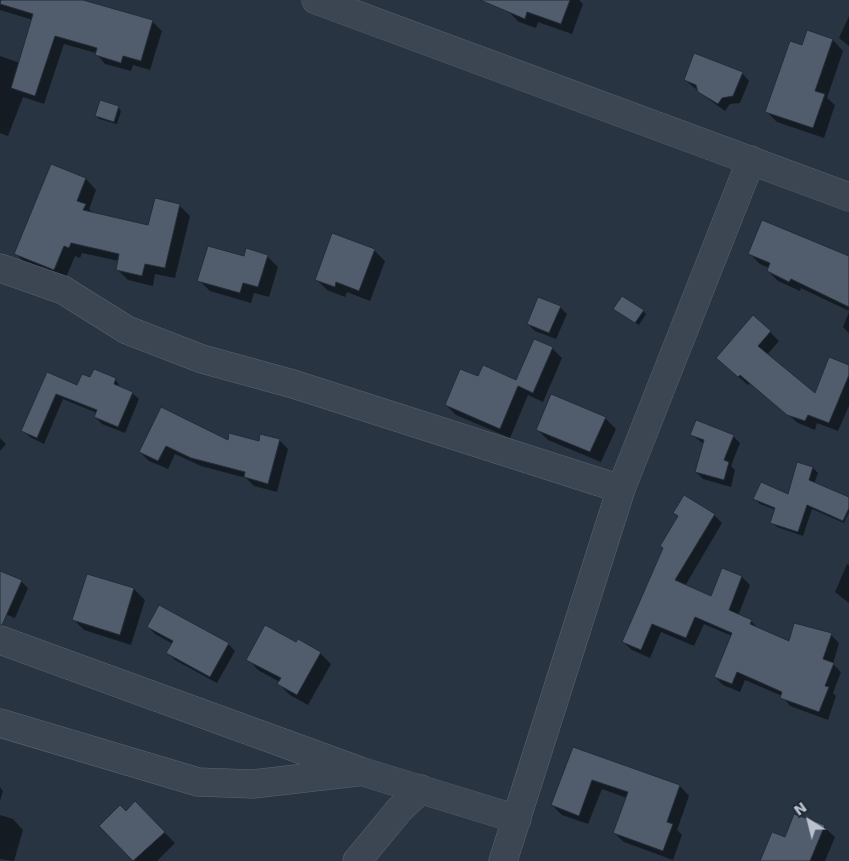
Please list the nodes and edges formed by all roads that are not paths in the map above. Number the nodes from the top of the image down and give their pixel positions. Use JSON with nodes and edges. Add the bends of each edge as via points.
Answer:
{"nodes":[{"id":1,"x":316,"y":0,"type":"edge"},
{"id":2,"x":751,"y":160,"type":"junction"},
{"id":3,"x":849,"y":197,"type":"edge"},
{"id":4,"x":0,"y":268,"type":"edge"},
{"id":5,"x":621,"y":488,"type":"junction"},
{"id":6,"x":0,"y":640,"type":"edge"},
{"id":7,"x":0,"y":723,"type":"edge"},
{"id":8,"x":360,"y":771,"type":"junction"},
{"id":9,"x":421,"y":789,"type":"junction"},
{"id":10,"x":518,"y":819,"type":"junction"},
{"id":11,"x":357,"y":861,"type":"edge"},
{"id":12,"x":504,"y":861,"type":"edge"}],
"edges":[{"from":1,"to":2,"type":"street"},
{"from":2,"to":3,"type":"street"},
{"from":2,"to":5,"type":"street"},
{"from":4,"to":5,"type":"street","via":[[62,290],[127,330],[202,358]]},
{"from":5,"to":10,"type":"street"},
{"from":6,"to":8,"type":"street"},
{"from":7,"to":8,"type":"street","via":[[198,782],[253,784]]},
{"from":8,"to":9,"type":"street"},
{"from":9,"to":10,"type":"street"},
{"from":9,"to":11,"type":"street"},
{"from":10,"to":12,"type":"street"}]}
